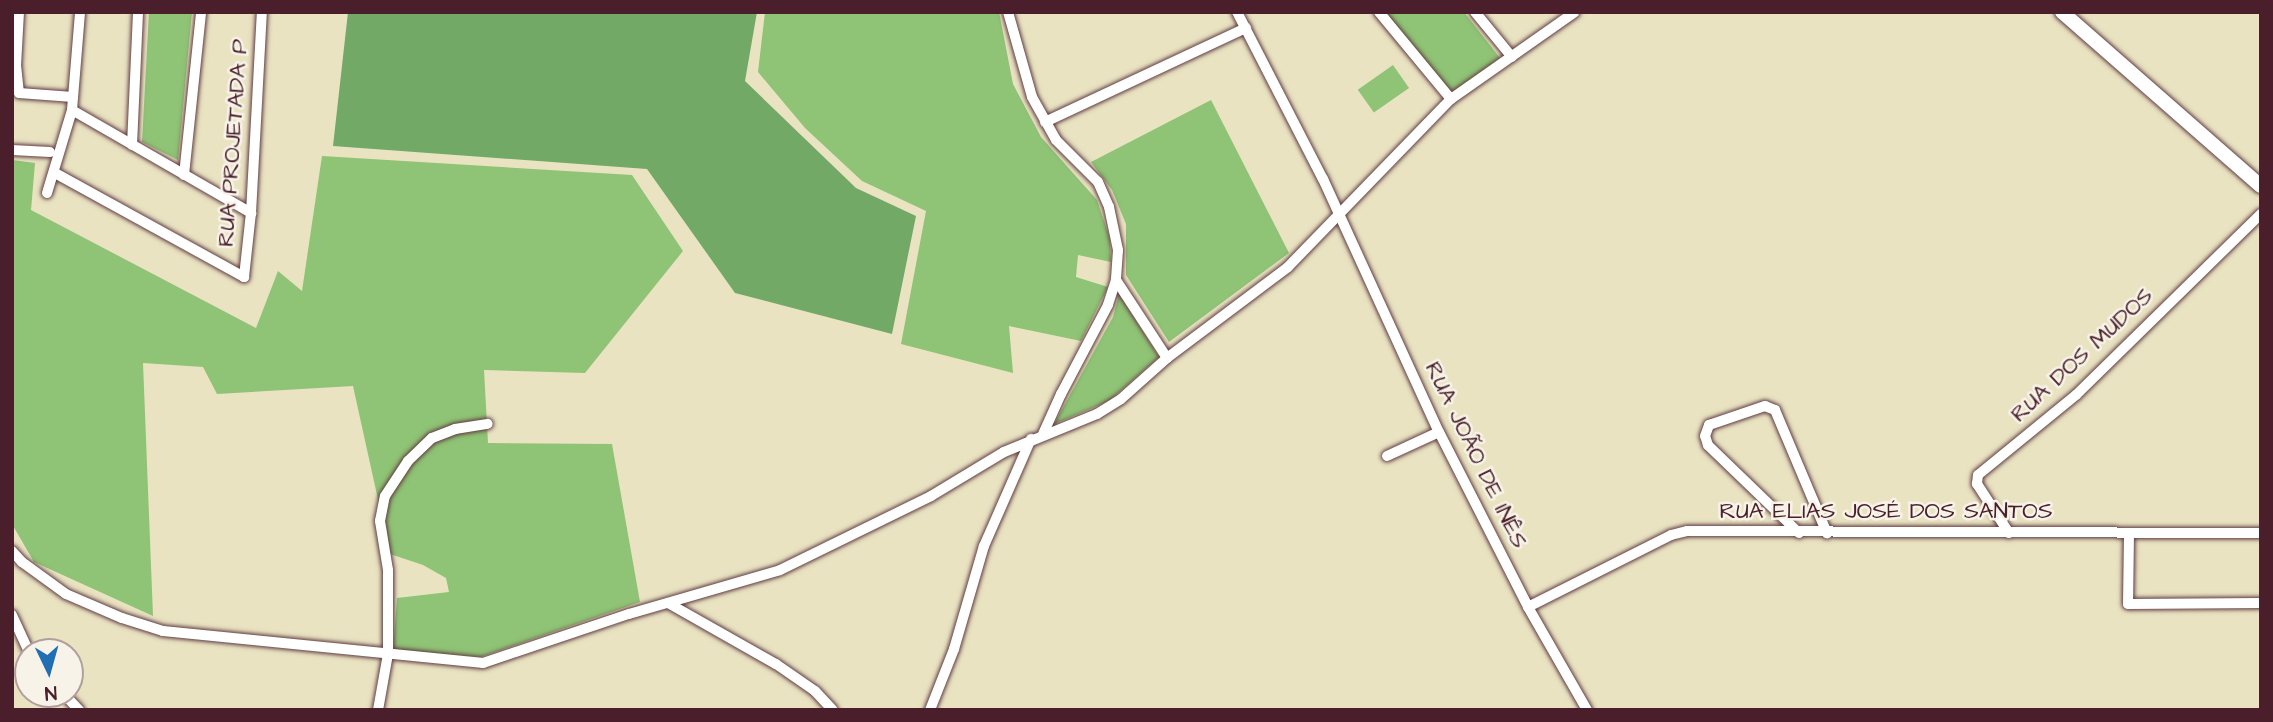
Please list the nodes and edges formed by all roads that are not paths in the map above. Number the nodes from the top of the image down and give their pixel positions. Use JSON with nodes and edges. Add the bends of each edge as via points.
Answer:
{"nodes":[{"id":1,"x":19,"y":12,"type":"edge"},
{"id":2,"x":80,"y":12,"type":"edge"},
{"id":3,"x":138,"y":12,"type":"edge"},
{"id":4,"x":201,"y":12,"type":"edge"},
{"id":5,"x":262,"y":12,"type":"edge"},
{"id":6,"x":1008,"y":12,"type":"edge"},
{"id":7,"x":1237,"y":12,"type":"edge"},
{"id":8,"x":1379,"y":12,"type":"edge"},
{"id":9,"x":1475,"y":12,"type":"edge"},
{"id":10,"x":1576,"y":12,"type":"edge"},
{"id":11,"x":2062,"y":12,"type":"edge"},
{"id":12,"x":1246,"y":28,"type":"junction"},
{"id":13,"x":12,"y":52,"type":"edge"},
{"id":14,"x":1512,"y":57,"type":"junction"},
{"id":15,"x":16,"y":65,"type":"junction"},
{"id":16,"x":73,"y":97,"type":"junction"},
{"id":17,"x":1451,"y":99,"type":"junction"},
{"id":18,"x":72,"y":110,"type":"junction"},
{"id":19,"x":1045,"y":122,"type":"junction"},
{"id":20,"x":132,"y":145,"type":"junction"},
{"id":21,"x":12,"y":150,"type":"edge"},
{"id":22,"x":50,"y":152,"type":"dead end"},
{"id":23,"x":55,"y":173,"type":"junction"},
{"id":24,"x":184,"y":175,"type":"junction"},
{"id":25,"x":2261,"y":186,"type":"edge"},
{"id":26,"x":47,"y":193,"type":"dead end"},
{"id":27,"x":1337,"y":212,"type":"junction"},
{"id":28,"x":251,"y":214,"type":"junction"},
{"id":29,"x":2261,"y":214,"type":"edge"},
{"id":30,"x":1116,"y":280,"type":"junction"},
{"id":31,"x":1167,"y":358,"type":"junction"},
{"id":32,"x":488,"y":424,"type":"dead end"},
{"id":33,"x":1438,"y":432,"type":"junction"},
{"id":34,"x":1043,"y":434,"type":"junction"},
{"id":35,"x":1031,"y":439,"type":"junction"},
{"id":36,"x":1387,"y":456,"type":"dead end"},
{"id":37,"x":1799,"y":533,"type":"junction"},
{"id":38,"x":1827,"y":533,"type":"junction"},
{"id":39,"x":2009,"y":533,"type":"junction"},
{"id":40,"x":2261,"y":533,"type":"edge"},
{"id":41,"x":2129,"y":534,"type":"junction"},
{"id":42,"x":12,"y":551,"type":"edge"},
{"id":43,"x":668,"y":603,"type":"junction"},
{"id":44,"x":2261,"y":603,"type":"edge"},
{"id":45,"x":1528,"y":607,"type":"junction"},
{"id":46,"x":12,"y":615,"type":"edge"},
{"id":47,"x":23,"y":638,"type":"edge"},
{"id":48,"x":388,"y":654,"type":"junction"},
{"id":49,"x":378,"y":710,"type":"edge"},
{"id":50,"x":833,"y":710,"type":"edge"},
{"id":51,"x":930,"y":710,"type":"edge"},
{"id":52,"x":1587,"y":710,"type":"edge"}],
"edges":[{"from":1,"to":15,"type":"street"},
{"from":2,"to":16,"type":"street"},
{"from":3,"to":20,"type":"street"},
{"from":4,"to":24,"type":"street"},
{"from":5,"to":28,"type":"street","name":"RUA PROJETADA P"},
{"from":6,"to":19,"type":"street","via":[[1029,88]]},
{"from":7,"to":12,"type":"street","name":"RUA JOÃO DE INÊS"},
{"from":8,"to":17,"type":"street"},
{"from":9,"to":14,"type":"street"},
{"from":10,"to":14,"type":"street"},
{"from":11,"to":25,"type":"main road"},
{"from":12,"to":19,"type":"street"},
{"from":12,"to":27,"type":"street","name":"RUA JOÃO DE INÊS"},
{"from":13,"to":15,"type":"street"},
{"from":14,"to":17,"type":"street"},
{"from":15,"to":16,"type":"street","via":[[19,93]]},
{"from":16,"to":18,"type":"street"},
{"from":17,"to":27,"type":"street"},
{"from":18,"to":20,"type":"street"},
{"from":18,"to":23,"type":"street"},
{"from":19,"to":30,"type":"street","via":[[1104,194],[1117,235]]},
{"from":20,"to":24,"type":"street"},
{"from":21,"to":22,"type":"street"},
{"from":23,"to":26,"type":"street"},
{"from":23,"to":28,"type":"street","name":"RUA PROJETADA P","via":[[244,277]]},
{"from":24,"to":28,"type":"street"},
{"from":27,"to":31,"type":"street","via":[[1288,267]]},
{"from":27,"to":33,"type":"street","name":"RUA JOÃO DE INÊS"},
{"from":29,"to":39,"type":"street","name":"RUA DOS MUDOS","via":[[2076,396],[1978,475],[1977,484]]},
{"from":30,"to":31,"type":"street"},
{"from":30,"to":34,"type":"street","via":[[1100,323]]},
{"from":31,"to":34,"type":"street","via":[[1097,414]]},
{"from":32,"to":48,"type":"street","via":[[432,438],[408,461],[386,496],[380,521],[388,570]]},
{"from":33,"to":36,"type":"street"},
{"from":33,"to":45,"type":"street","name":"RUA JOÃO DE INÊS"},
{"from":34,"to":35,"type":"street"},
{"from":35,"to":43,"type":"street","via":[[931,496],[797,563]]},
{"from":35,"to":51,"type":"street","via":[[985,546]]},
{"from":37,"to":38,"type":"street","name":"RUA ELIAS JOSÉ DOS SANTOS"},
{"from":37,"to":38,"type":"street","via":[[1708,445],[1706,430],[1718,420],[1772,407]]},
{"from":37,"to":45,"type":"street","name":"RUA ELIAS JOSÉ DOS SANTOS","via":[[1679,532]]},
{"from":38,"to":39,"type":"street","name":"RUA ELIAS JOSÉ DOS SANTOS"},
{"from":39,"to":41,"type":"street","name":"RUA ELIAS JOSÉ DOS SANTOS"},
{"from":40,"to":41,"type":"street","name":"RUA ELIAS JOSÉ DOS SANTOS"},
{"from":41,"to":44,"type":"street","via":[[2127,600],[2132,605]]},
{"from":42,"to":48,"type":"street","via":[[66,594],[147,627]]},
{"from":43,"to":48,"type":"street","via":[[492,662]]},
{"from":43,"to":50,"type":"street","via":[[776,664],[816,691]]},
{"from":45,"to":52,"type":"street","name":"RUA JOÃO DE INÊS"},
{"from":46,"to":47,"type":"street"},
{"from":48,"to":49,"type":"street"}]}
